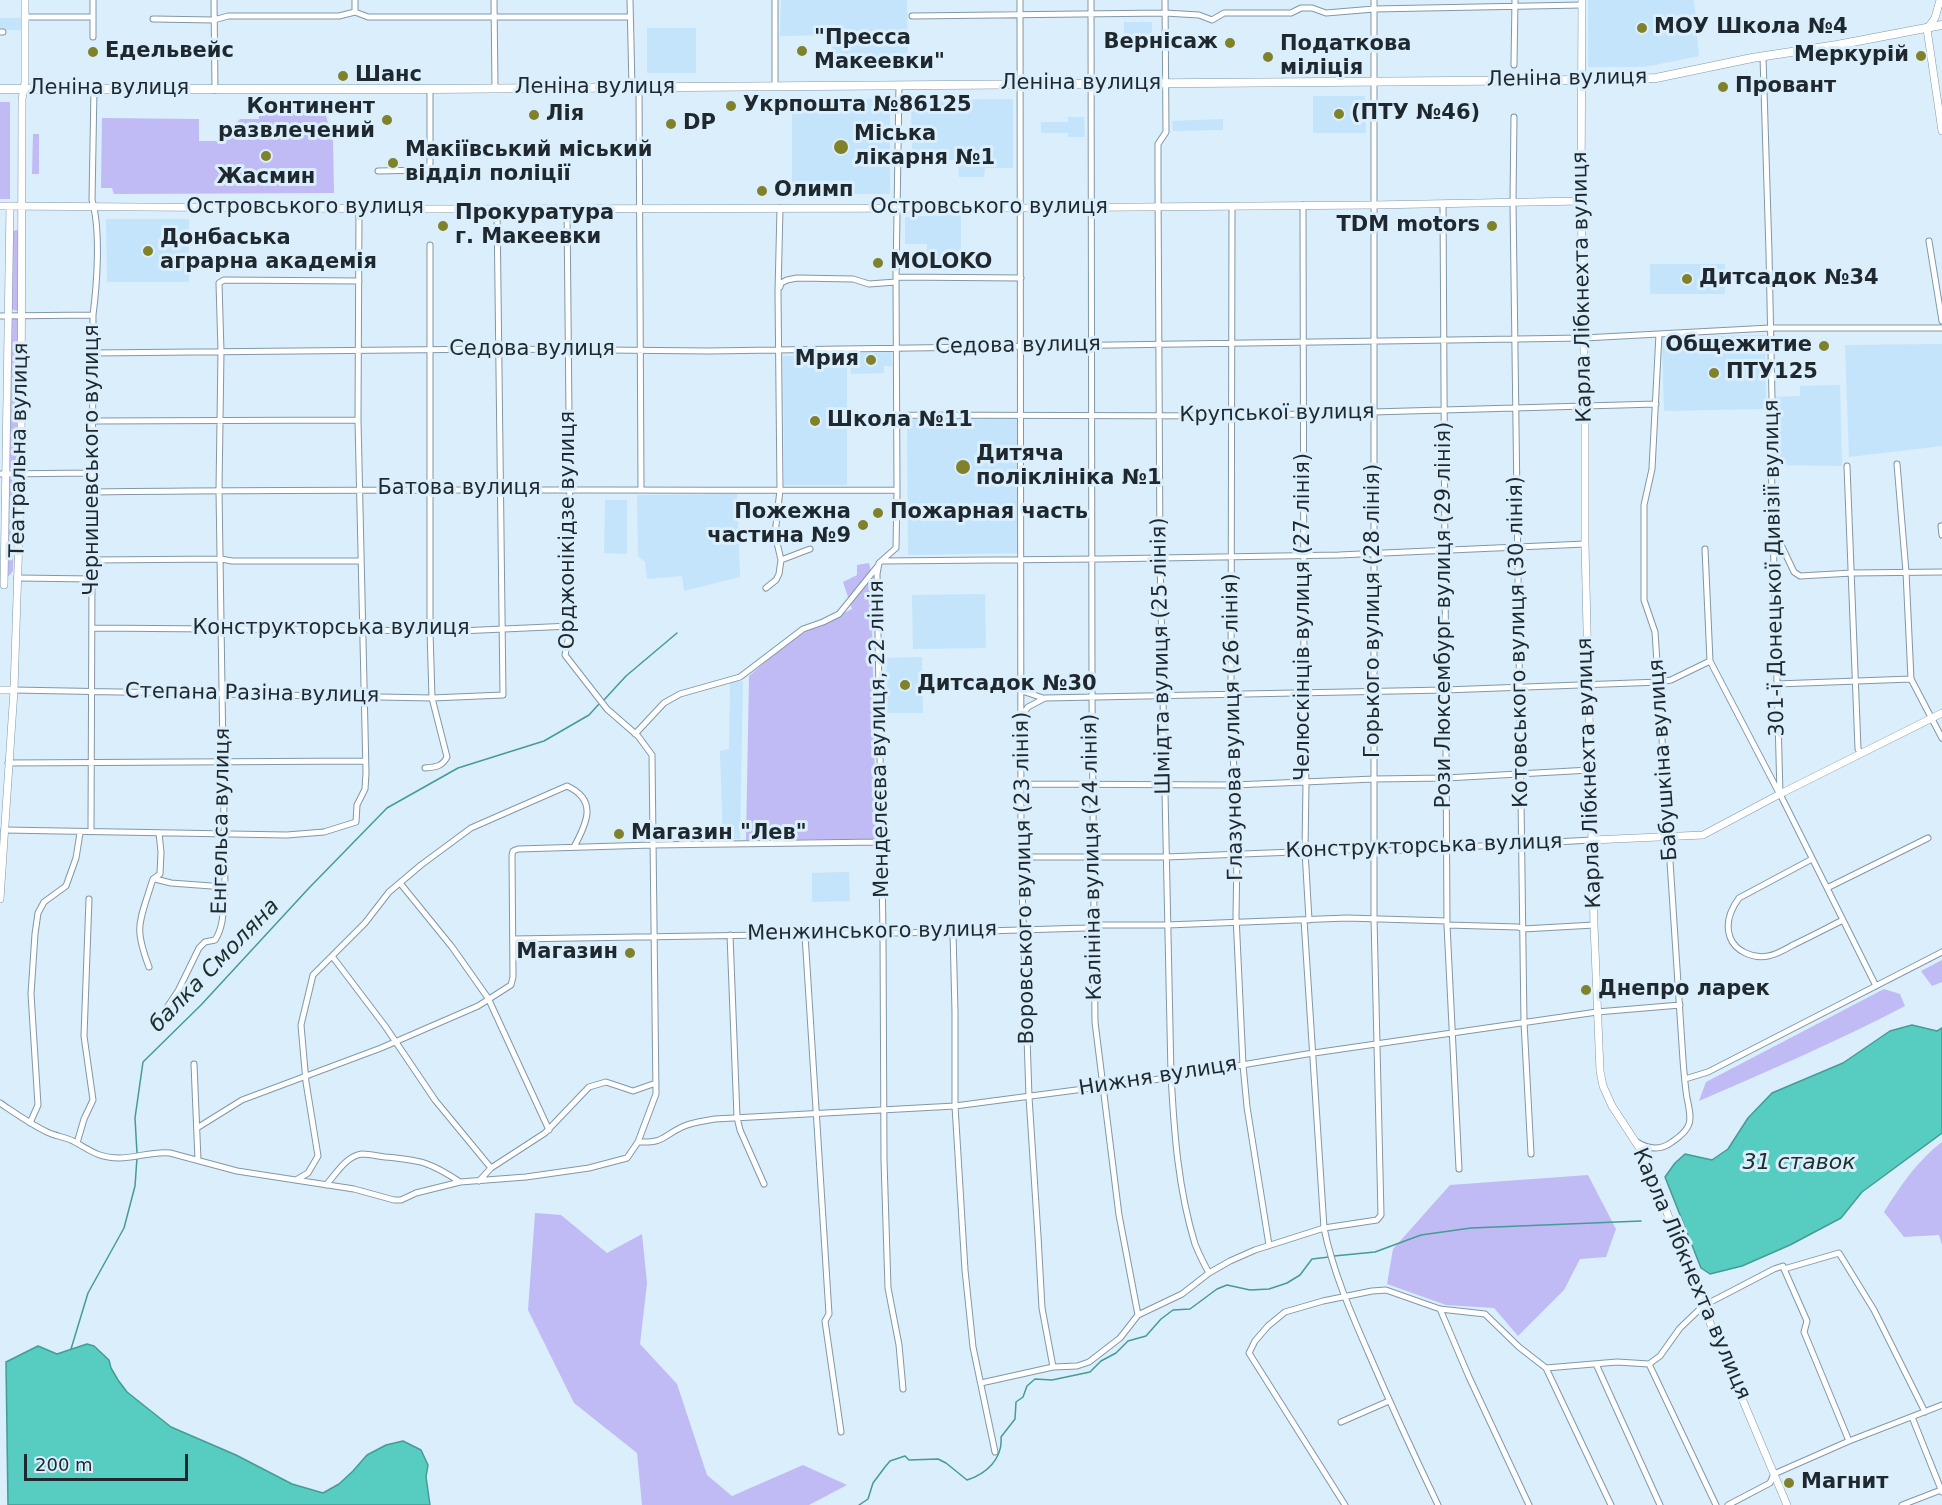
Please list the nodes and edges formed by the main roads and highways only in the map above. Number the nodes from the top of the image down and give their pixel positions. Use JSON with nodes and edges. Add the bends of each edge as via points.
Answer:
{"nodes":[{"id":1,"x":1942,"y":25,"type":"edge"},
{"id":2,"x":0,"y":89,"type":"edge"}],
"edges":[{"from":1,"to":2,"type":"main road","name":"Леніна вулиця","via":[[1656,78],[635,88]]}]}
